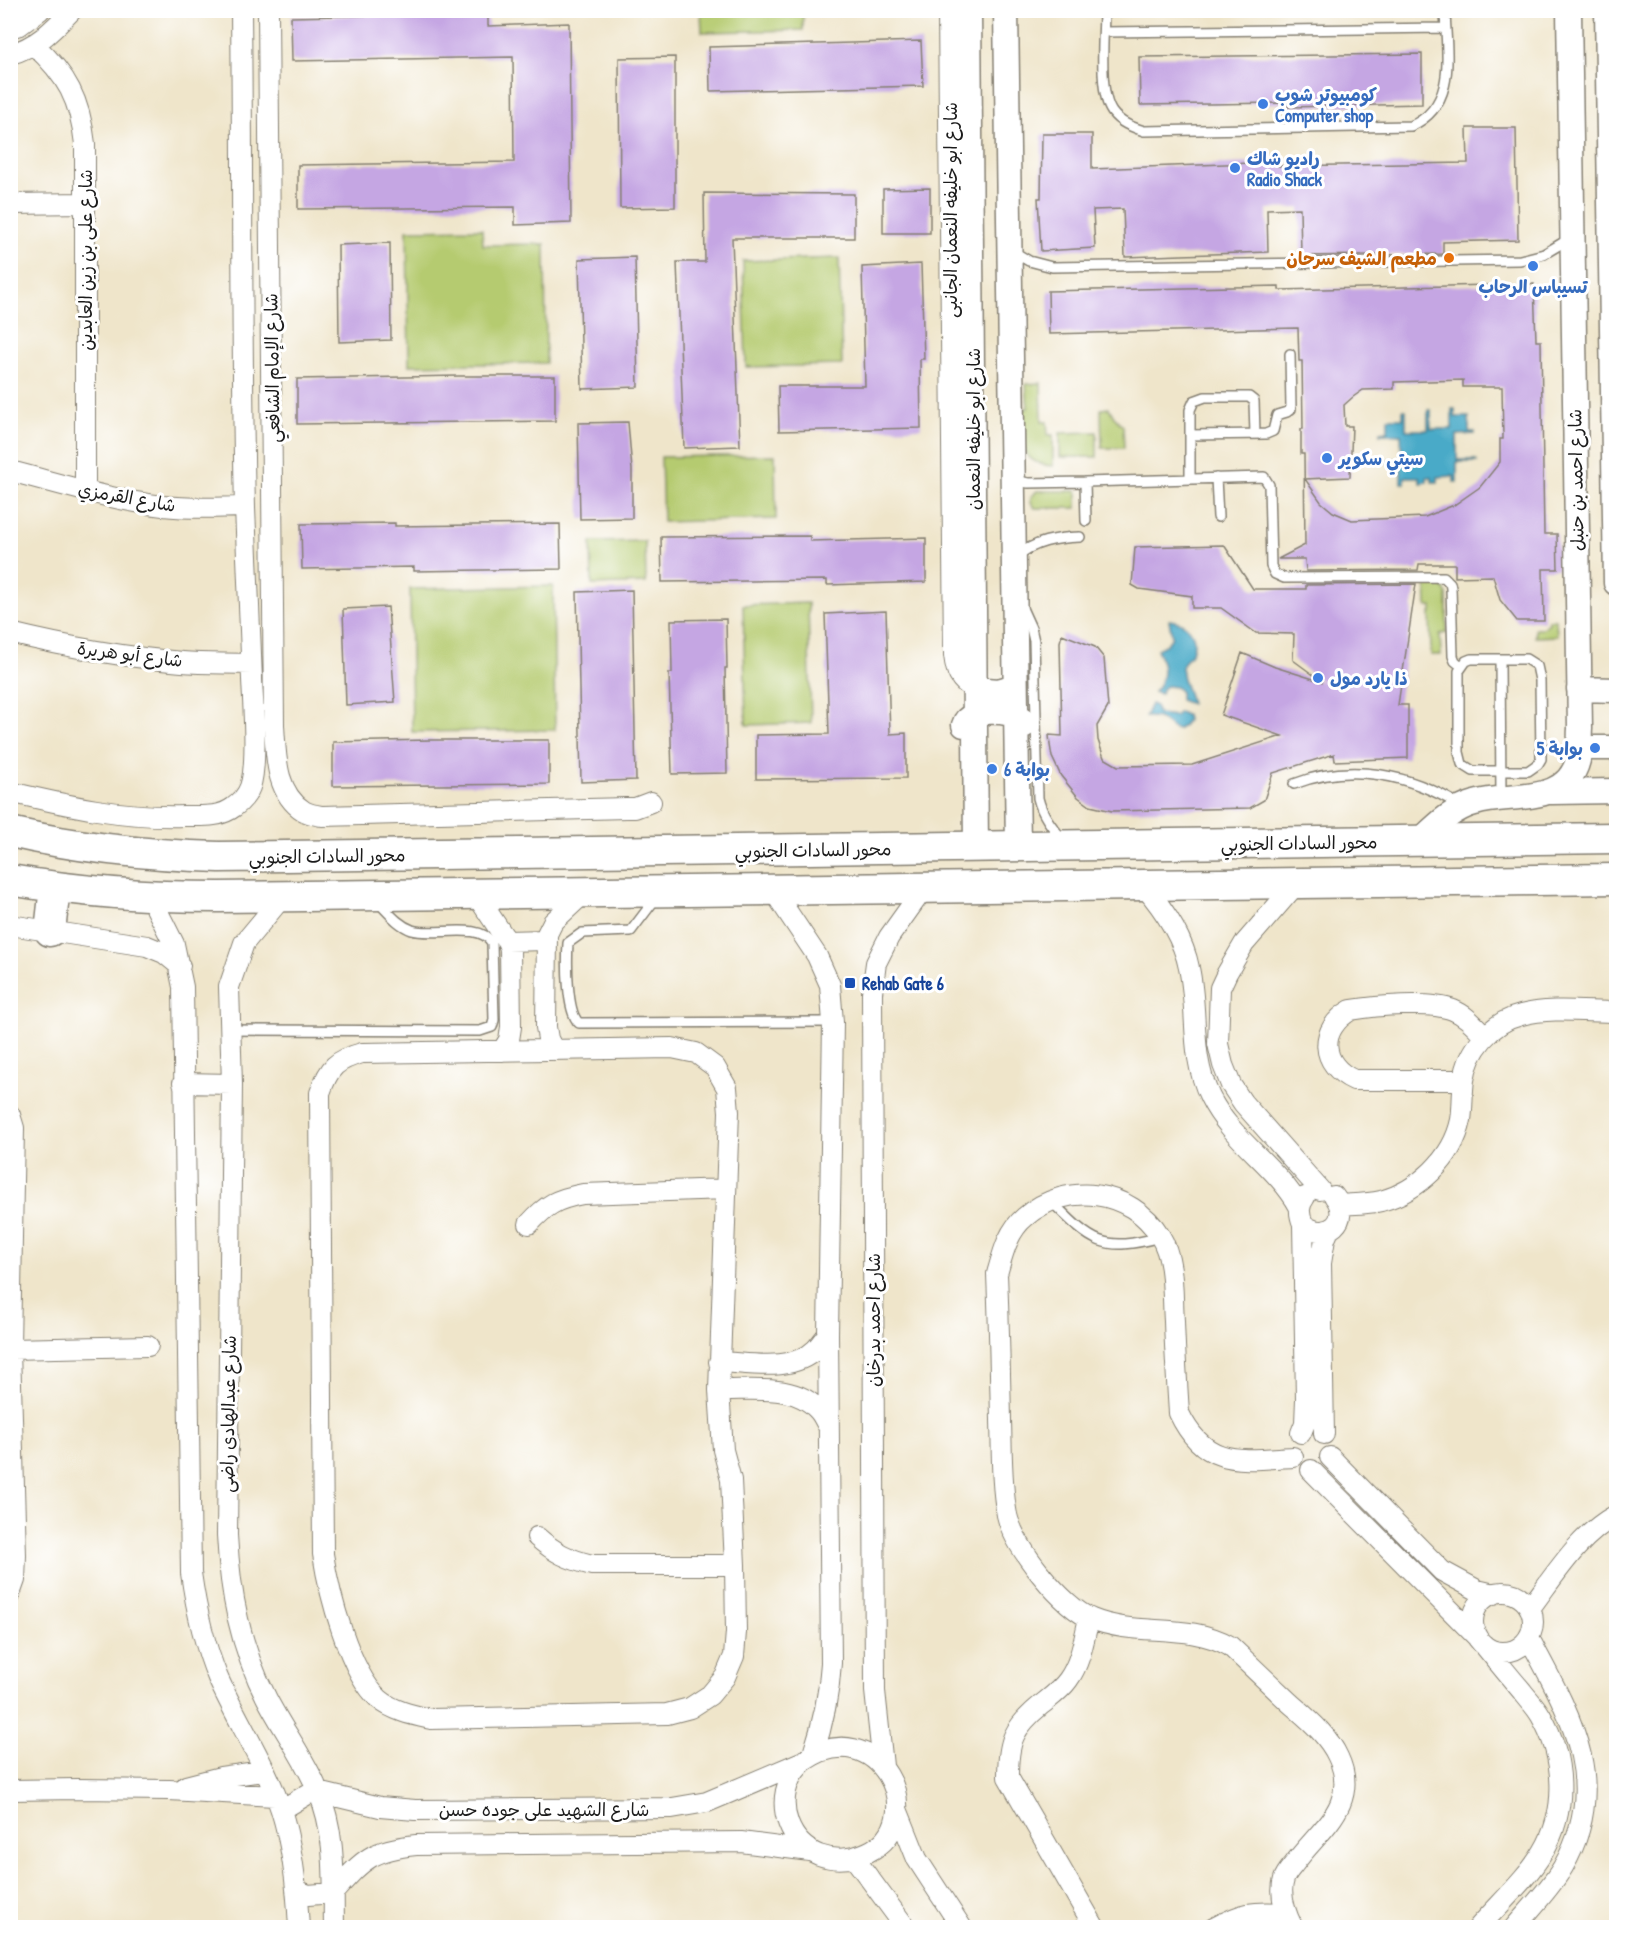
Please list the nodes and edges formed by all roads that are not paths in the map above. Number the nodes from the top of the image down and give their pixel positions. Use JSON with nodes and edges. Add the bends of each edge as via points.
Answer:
{"nodes":[{"id":1,"x":40,"y":10,"type":"edge"},
{"id":2,"x":72,"y":10,"type":"edge"},
{"id":3,"x":241,"y":10,"type":"edge"},
{"id":4,"x":268,"y":10,"type":"edge"},
{"id":5,"x":948,"y":10,"type":"edge"},
{"id":6,"x":969,"y":10,"type":"edge"},
{"id":7,"x":1006,"y":10,"type":"edge"},
{"id":8,"x":1104,"y":10,"type":"edge"},
{"id":9,"x":1445,"y":10,"type":"edge"},
{"id":10,"x":1569,"y":10,"type":"edge"},
{"id":11,"x":1607,"y":10,"type":"edge"},
{"id":12,"x":10,"y":28,"type":"edge"},
{"id":13,"x":1445,"y":28,"type":"junction"},
{"id":14,"x":1104,"y":32,"type":"junction"},
{"id":15,"x":34,"y":45,"type":"junction"},
{"id":16,"x":10,"y":54,"type":"edge"},
{"id":17,"x":1570,"y":81,"type":"junction"},
{"id":18,"x":1608,"y":81,"type":"junction"},
{"id":19,"x":1007,"y":106,"type":"junction"},
{"id":20,"x":970,"y":107,"type":"junction"},
{"id":21,"x":1571,"y":125,"type":"junction"},
{"id":22,"x":1609,"y":126,"type":"junction"},
{"id":23,"x":242,"y":168,"type":"junction"},
{"id":24,"x":270,"y":168,"type":"junction"},
{"id":25,"x":85,"y":203,"type":"junction"},
{"id":26,"x":10,"y":204,"type":"edge"},
{"id":27,"x":1573,"y":235,"type":"junction"},
{"id":28,"x":1009,"y":249,"type":"junction"},
{"id":29,"x":1290,"y":354,"type":"dead end"},
{"id":30,"x":1256,"y":434,"type":"junction"},
{"id":31,"x":1190,"y":435,"type":"junction"},
{"id":32,"x":10,"y":471,"type":"edge"},
{"id":33,"x":1216,"y":477,"type":"junction"},
{"id":34,"x":1190,"y":478,"type":"junction"},
{"id":35,"x":1013,"y":479,"type":"junction"},
{"id":36,"x":1085,"y":482,"type":"junction"},
{"id":37,"x":85,"y":490,"type":"junction"},
{"id":38,"x":245,"y":507,"type":"junction"},
{"id":39,"x":1218,"y":517,"type":"dead end"},
{"id":40,"x":1086,"y":521,"type":"dead end"},
{"id":41,"x":1080,"y":537,"type":"dead end"},
{"id":42,"x":1014,"y":559,"type":"junction"},
{"id":43,"x":1617,"y":583,"type":"edge"},
{"id":44,"x":1014,"y":591,"type":"junction"},
{"id":45,"x":10,"y":633,"type":"edge"},
{"id":46,"x":1500,"y":659,"type":"junction"},
{"id":47,"x":251,"y":664,"type":"junction"},
{"id":48,"x":1461,"y":666,"type":"junction"},
{"id":49,"x":1015,"y":686,"type":"junction"},
{"id":50,"x":974,"y":689,"type":"junction"},
{"id":51,"x":1579,"y":690,"type":"junction"},
{"id":52,"x":1617,"y":690,"type":"edge"},
{"id":53,"x":975,"y":715,"type":"junction"},
{"id":54,"x":1016,"y":715,"type":"junction"},
{"id":55,"x":254,"y":724,"type":"junction"},
{"id":56,"x":274,"y":725,"type":"junction"},
{"id":57,"x":1580,"y":748,"type":"junction"},
{"id":58,"x":1617,"y":748,"type":"edge"},
{"id":59,"x":1501,"y":771,"type":"junction"},
{"id":60,"x":1294,"y":784,"type":"dead end"},
{"id":61,"x":10,"y":792,"type":"edge"},
{"id":62,"x":1552,"y":792,"type":"junction"},
{"id":63,"x":1617,"y":792,"type":"edge"},
{"id":64,"x":1502,"y":798,"type":"junction"},
{"id":65,"x":651,"y":802,"type":"dead end"},
{"id":66,"x":1463,"y":807,"type":"junction"},
{"id":67,"x":10,"y":832,"type":"edge"},
{"id":68,"x":1617,"y":838,"type":"edge"},
{"id":69,"x":1419,"y":842,"type":"junction"},
{"id":70,"x":1023,"y":846,"type":"junction"},
{"id":71,"x":1069,"y":846,"type":"junction"},
{"id":72,"x":970,"y":848,"type":"junction"},
{"id":73,"x":1617,"y":879,"type":"edge"},
{"id":74,"x":10,"y":880,"type":"edge"},
{"id":75,"x":1297,"y":883,"type":"junction"},
{"id":76,"x":1143,"y":885,"type":"junction"},
{"id":77,"x":55,"y":887,"type":"junction"},
{"id":78,"x":924,"y":888,"type":"junction"},
{"id":79,"x":773,"y":890,"type":"junction"},
{"id":80,"x":661,"y":891,"type":"junction"},
{"id":81,"x":585,"y":892,"type":"junction"},
{"id":82,"x":475,"y":893,"type":"junction"},
{"id":83,"x":371,"y":895,"type":"junction"},
{"id":84,"x":150,"y":896,"type":"junction"},
{"id":85,"x":283,"y":896,"type":"junction"},
{"id":86,"x":10,"y":925,"type":"edge"},
{"id":87,"x":50,"y":931,"type":"junction"},
{"id":88,"x":545,"y":940,"type":"junction"},
{"id":89,"x":507,"y":941,"type":"junction"},
{"id":90,"x":180,"y":966,"type":"junction"},
{"id":91,"x":1192,"y":987,"type":"junction"},
{"id":92,"x":1220,"y":988,"type":"junction"},
{"id":93,"x":1617,"y":1012,"type":"edge"},
{"id":94,"x":833,"y":1022,"type":"junction"},
{"id":95,"x":511,"y":1027,"type":"junction"},
{"id":96,"x":546,"y":1027,"type":"junction"},
{"id":97,"x":230,"y":1030,"type":"junction"},
{"id":98,"x":1194,"y":1030,"type":"junction"},
{"id":99,"x":1219,"y":1030,"type":"junction"},
{"id":100,"x":1485,"y":1036,"type":"junction"},
{"id":101,"x":552,"y":1049,"type":"junction"},
{"id":102,"x":502,"y":1051,"type":"junction"},
{"id":103,"x":1464,"y":1080,"type":"junction"},
{"id":104,"x":183,"y":1083,"type":"junction"},
{"id":105,"x":231,"y":1084,"type":"junction"},
{"id":106,"x":10,"y":1115,"type":"edge"},
{"id":107,"x":726,"y":1189,"type":"junction"},
{"id":108,"x":1320,"y":1190,"type":"junction"},
{"id":109,"x":1050,"y":1200,"type":"junction"},
{"id":110,"x":1340,"y":1205,"type":"junction"},
{"id":111,"x":1301,"y":1215,"type":"junction"},
{"id":112,"x":529,"y":1224,"type":"dead end"},
{"id":113,"x":1329,"y":1230,"type":"junction"},
{"id":114,"x":1161,"y":1237,"type":"junction"},
{"id":115,"x":828,"y":1334,"type":"junction"},
{"id":116,"x":148,"y":1346,"type":"dead end"},
{"id":117,"x":10,"y":1348,"type":"edge"},
{"id":118,"x":719,"y":1362,"type":"junction"},
{"id":119,"x":719,"y":1390,"type":"junction"},
{"id":120,"x":828,"y":1426,"type":"junction"},
{"id":121,"x":1301,"y":1433,"type":"junction"},
{"id":122,"x":1324,"y":1434,"type":"junction"},
{"id":123,"x":1293,"y":1457,"type":"junction"},
{"id":124,"x":1330,"y":1457,"type":"junction"},
{"id":125,"x":1311,"y":1470,"type":"junction"},
{"id":126,"x":1617,"y":1515,"type":"edge"},
{"id":127,"x":537,"y":1537,"type":"dead end"},
{"id":128,"x":735,"y":1565,"type":"junction"},
{"id":129,"x":10,"y":1594,"type":"edge"},
{"id":130,"x":1494,"y":1594,"type":"junction"},
{"id":131,"x":1530,"y":1608,"type":"junction"},
{"id":132,"x":1089,"y":1618,"type":"junction"},
{"id":133,"x":1529,"y":1638,"type":"junction"},
{"id":134,"x":1481,"y":1641,"type":"junction"},
{"id":135,"x":808,"y":1757,"type":"junction"},
{"id":136,"x":883,"y":1766,"type":"junction"},
{"id":137,"x":264,"y":1771,"type":"junction"},
{"id":138,"x":10,"y":1790,"type":"edge"},
{"id":139,"x":169,"y":1790,"type":"junction"},
{"id":140,"x":318,"y":1792,"type":"junction"},
{"id":141,"x":278,"y":1803,"type":"junction"},
{"id":142,"x":897,"y":1809,"type":"junction"},
{"id":143,"x":810,"y":1851,"type":"junction"},
{"id":144,"x":855,"y":1859,"type":"junction"},
{"id":145,"x":297,"y":1890,"type":"junction"},
{"id":146,"x":333,"y":1893,"type":"junction"},
{"id":147,"x":1503,"y":1900,"type":"junction"},
{"id":148,"x":1289,"y":1920,"type":"edge"},
{"id":149,"x":1523,"y":1924,"type":"edge"},
{"id":150,"x":298,"y":1928,"type":"edge"},
{"id":151,"x":334,"y":1928,"type":"edge"},
{"id":152,"x":906,"y":1928,"type":"edge"},
{"id":153,"x":962,"y":1928,"type":"edge"},
{"id":154,"x":1095,"y":1928,"type":"edge"},
{"id":155,"x":1214,"y":1928,"type":"edge"},
{"id":156,"x":1478,"y":1928,"type":"edge"}],
"edges":[{"from":1,"to":12,"type":"street"},
{"from":2,"to":15,"type":"street"},
{"from":3,"to":23,"type":"street","name":"شارع الإمام الشافعي"},
{"from":4,"to":24,"type":"street","name":"شارع الإمام الشافعي"},
{"from":5,"to":50,"type":"street","name":"شارع ابو خليفه النعمان الجانبى","via":[[954,655],[959,678]]},
{"from":6,"to":20,"type":"street","name":"شارع ابو خليفه النعمان"},
{"from":7,"to":19,"type":"street","name":"شارع ابو خليفه النعمان"},
{"from":8,"to":14,"type":"lane"},
{"from":9,"to":13,"type":"lane"},
{"from":10,"to":17,"type":"street","name":"شارع احمد بن حنبل"},
{"from":11,"to":18,"type":"street"},
{"from":13,"to":14,"type":"lane"},
{"from":13,"to":14,"type":"lane","via":[[1444,92],[1425,120],[1411,126],[1144,131],[1113,114],[1106,100]]},
{"from":15,"to":16,"type":"street"},
{"from":15,"to":25,"type":"street","name":"شارع على بن زين العابدين","via":[[65,79],[82,120]]},
{"from":17,"to":18,"type":"street","via":[[1575,91],[1595,97]]},
{"from":17,"to":21,"type":"street","name":"شارع احمد بن حنبل"},
{"from":18,"to":22,"type":"street"},
{"from":19,"to":20,"type":"street"},
{"from":19,"to":28,"type":"street","name":"شارع ابو خليفه النعمان"},
{"from":20,"to":50,"type":"street","name":"شارع ابو خليفه النعمان"},
{"from":21,"to":22,"type":"street","via":[[1585,113],[1603,118]]},
{"from":21,"to":27,"type":"street","name":"شارع احمد بن حنبل"},
{"from":22,"to":43,"type":"street"},
{"from":23,"to":24,"type":"street"},
{"from":23,"to":38,"type":"street","name":"شارع الإمام الشافعي"},
{"from":24,"to":56,"type":"street","name":"شارع الإمام الشافعي"},
{"from":25,"to":26,"type":"street"},
{"from":25,"to":37,"type":"street","name":"شارع على بن زين العابدين"},
{"from":27,"to":28,"type":"lane","via":[[1555,249],[1520,260],[1052,267],[1029,261]]},
{"from":27,"to":51,"type":"street","name":"شارع احمد بن حنبل"},
{"from":28,"to":35,"type":"street","name":"شارع ابو خليفه النعمان"},
{"from":29,"to":30,"type":"lane","via":[[1291,409],[1277,415],[1270,433]]},
{"from":30,"to":31,"type":"lane"},
{"from":30,"to":31,"type":"lane","via":[[1254,401],[1245,396],[1194,401]]},
{"from":31,"to":34,"type":"lane"},
{"from":32,"to":37,"type":"street","name":"شارع القرمزي"},
{"from":33,"to":34,"type":"lane"},
{"from":33,"to":39,"type":"lane"},
{"from":33,"to":48,"type":"lane","via":[[1264,477],[1269,485],[1271,566],[1277,576],[1448,579],[1453,656]]},
{"from":34,"to":36,"type":"lane"},
{"from":35,"to":36,"type":"lane","via":[[1028,483]]},
{"from":35,"to":42,"type":"street","name":"شارع ابو خليفه النعمان"},
{"from":36,"to":40,"type":"lane"},
{"from":37,"to":38,"type":"street","name":"شارع القرمزي","via":[[164,506]]},
{"from":38,"to":47,"type":"street","name":"شارع الإمام الشافعي"},
{"from":41,"to":42,"type":"lane","via":[[1046,541]]},
{"from":42,"to":44,"type":"street","name":"شارع ابو خليفه النعمان"},
{"from":44,"to":49,"type":"street","name":"شارع ابو خليفه النعمان"},
{"from":44,"to":71,"type":"lane","via":[[1034,641],[1038,798],[1048,821]]},
{"from":45,"to":47,"type":"street","name":"شارع أبو هريرة","via":[[122,656]]},
{"from":46,"to":48,"type":"lane","via":[[1471,659]]},
{"from":46,"to":59,"type":"lane"},
{"from":46,"to":59,"type":"lane","via":[[1526,659],[1540,673],[1540,759],[1528,771]]},
{"from":47,"to":55,"type":"street","name":"شارع الإمام الشافعي"},
{"from":48,"to":59,"type":"lane","via":[[1462,765],[1473,771]]},
{"from":49,"to":50,"type":"street","via":[[999,691]]},
{"from":49,"to":54,"type":"street","name":"شارع ابو خليفه النعمان"},
{"from":50,"to":53,"type":"street","name":"شارع ابو خليفه النعمان"},
{"from":51,"to":52,"type":"street"},
{"from":51,"to":57,"type":"street","name":"شارع احمد بن حنبل"},
{"from":53,"to":54,"type":"street"},
{"from":53,"to":72,"type":"street","name":"شارع ابو خليفه النعمان"},
{"from":54,"to":70,"type":"street","name":"شارع ابو خليفه النعمان","via":[[1025,725]]},
{"from":55,"to":56,"type":"street"},
{"from":55,"to":61,"type":"street","name":"شارع الإمام الشافعي","via":[[249,789],[243,799],[223,813],[173,817],[114,814]]},
{"from":56,"to":65,"type":"street","name":"شارع الإمام الشافعي","via":[[283,785],[292,801],[305,812],[322,816],[635,808]]},
{"from":57,"to":58,"type":"street"},
{"from":57,"to":62,"type":"street","name":"شارع احمد بن حنبل","via":[[1570,778]]},
{"from":59,"to":64,"type":"lane"},
{"from":60,"to":66,"type":"lane","via":[[1329,774],[1376,773],[1430,788]]},
{"from":62,"to":63,"type":"street"},
{"from":62,"to":64,"type":"street"},
{"from":64,"to":66,"type":"street"},
{"from":66,"to":69,"type":"street"},
{"from":67,"to":72,"type":"main road","name":"محور السادات الجنوبي","via":[[116,850],[219,857]]},
{"from":68,"to":69,"type":"main road","name":"محور السادات الجنوبي"},
{"from":69,"to":71,"type":"main road","name":"محور السادات الجنوبي"},
{"from":70,"to":71,"type":"main road","name":"محور السادات الجنوبي"},
{"from":70,"to":72,"type":"main road","name":"محور السادات الجنوبي"},
{"from":73,"to":75,"type":"main road"},
{"from":74,"to":77,"type":"main road"},
{"from":75,"to":76,"type":"main road"},
{"from":75,"to":92,"type":"street","via":[[1244,944]]},
{"from":76,"to":78,"type":"main road"},
{"from":76,"to":91,"type":"street","via":[[1158,903],[1183,948]]},
{"from":77,"to":84,"type":"main road"},
{"from":77,"to":87,"type":"main road"},
{"from":78,"to":79,"type":"main road"},
{"from":78,"to":136,"type":"street","name":"شارع احمد بدرخان","via":[[889,936],[876,963],[872,993],[875,1691]]},
{"from":79,"to":80,"type":"main road"},
{"from":79,"to":94,"type":"street","via":[[817,956],[830,985]]},
{"from":80,"to":81,"type":"main road"},
{"from":80,"to":94,"type":"lane","via":[[631,931],[582,933],[568,943],[570,1006],[575,1020]]},
{"from":81,"to":82,"type":"main road"},
{"from":81,"to":88,"type":"street","via":[[553,922]]},
{"from":82,"to":83,"type":"main road"},
{"from":82,"to":89,"type":"street"},
{"from":83,"to":85,"type":"main road"},
{"from":83,"to":97,"type":"lane","via":[[401,925],[414,931],[478,932],[488,936],[492,944],[492,1027],[480,1031]]},
{"from":84,"to":85,"type":"main road"},
{"from":84,"to":90,"type":"street","via":[[174,944]]},
{"from":85,"to":97,"type":"street","name":"شارع عبدالهادى راضى","via":[[244,943],[229,987]]},
{"from":86,"to":87,"type":"street"},
{"from":87,"to":90,"type":"street","via":[[147,946]]},
{"from":88,"to":89,"type":"street"},
{"from":88,"to":96,"type":"street"},
{"from":89,"to":95,"type":"street"},
{"from":90,"to":104,"type":"street"},
{"from":91,"to":92,"type":"street"},
{"from":91,"to":98,"type":"street"},
{"from":92,"to":99,"type":"street"},
{"from":93,"to":100,"type":"street","via":[[1543,1011],[1519,1015]]},
{"from":94,"to":115,"type":"street"},
{"from":95,"to":96,"type":"street"},
{"from":95,"to":102,"type":"street"},
{"from":96,"to":101,"type":"street"},
{"from":97,"to":105,"type":"street","name":"شارع عبدالهادى راضى"},
{"from":98,"to":99,"type":"street"},
{"from":98,"to":111,"type":"street","via":[[1195,1050],[1210,1098],[1223,1119],[1279,1176]]},
{"from":99,"to":108,"type":"street","via":[[1220,1055],[1231,1085]]},
{"from":100,"to":103,"type":"street","via":[[1473,1053]]},
{"from":100,"to":103,"type":"street","via":[[1465,1017],[1441,1006],[1351,1010],[1333,1024],[1327,1046],[1330,1058],[1335,1067],[1354,1080]]},
{"from":101,"to":102,"type":"street"},
{"from":101,"to":107,"type":"street","via":[[672,1048],[696,1053],[715,1067],[727,1088]]},
{"from":102,"to":128,"type":"street","via":[[362,1053],[342,1059],[327,1073],[320,1093],[323,1554],[332,1602],[361,1678],[380,1700],[405,1713],[430,1719],[667,1714],[690,1708],[710,1695],[725,1677],[734,1656]]},
{"from":103,"to":110,"type":"street","via":[[1461,1120],[1454,1143],[1440,1163],[1403,1192],[1380,1201]]},
{"from":104,"to":105,"type":"street"},
{"from":104,"to":137,"type":"street","via":[[190,1573],[205,1644],[218,1679]]},
{"from":105,"to":140,"type":"street","name":"شارع عبدالهادى راضى","via":[[227,1535],[230,1577],[249,1659]]},
{"from":106,"to":117,"type":"street","via":[[14,1128]]},
{"from":107,"to":112,"type":"street","via":[[583,1194],[562,1198],[543,1208]]},
{"from":107,"to":118,"type":"street"},
{"from":108,"to":110,"type":"street","via":[[1336,1197]]},
{"from":108,"to":111,"type":"street","via":[[1304,1198]]},
{"from":109,"to":114,"type":"street","via":[[1081,1193],[1112,1197],[1140,1212]]},
{"from":109,"to":114,"type":"lane","via":[[1079,1229],[1104,1243],[1134,1244]]},
{"from":109,"to":132,"type":"street","via":[[1024,1218],[1005,1243],[998,1274],[1003,1481],[1008,1517],[1033,1564],[1052,1587]]},
{"from":110,"to":113,"type":"street","via":[[1339,1220]]},
{"from":111,"to":113,"type":"street","via":[[1310,1230]]},
{"from":111,"to":121,"type":"street","via":[[1306,1399]]},
{"from":113,"to":122,"type":"street","via":[[1322,1263]]},
{"from":114,"to":123,"type":"street","via":[[1171,1266],[1179,1413],[1188,1432],[1203,1447],[1222,1456],[1242,1460]]},
{"from":115,"to":118,"type":"street","via":[[816,1350],[799,1360],[782,1364]]},
{"from":115,"to":120,"type":"street"},
{"from":116,"to":117,"type":"street"},
{"from":117,"to":129,"type":"street","via":[[16,1555]]},
{"from":118,"to":119,"type":"street"},
{"from":119,"to":120,"type":"street","via":[[782,1391],[802,1396],[818,1408]]},
{"from":119,"to":128,"type":"street","via":[[723,1450],[731,1480]]},
{"from":120,"to":135,"type":"street","via":[[831,1663],[823,1724]]},
{"from":121,"to":122,"type":"street"},
{"from":121,"to":123,"type":"street","via":[[1293,1443]]},
{"from":122,"to":124,"type":"street","via":[[1331,1444]]},
{"from":123,"to":125,"type":"street","via":[[1299,1466]]},
{"from":124,"to":125,"type":"street","via":[[1323,1467]]},
{"from":124,"to":130,"type":"street","via":[[1443,1571],[1477,1590]]},
{"from":125,"to":134,"type":"street"},
{"from":126,"to":131,"type":"street","via":[[1591,1533],[1566,1559]]},
{"from":127,"to":128,"type":"street","via":[[553,1551],[592,1565]]},
{"from":130,"to":131,"type":"street","via":[[1515,1594]]},
{"from":130,"to":134,"type":"street","via":[[1478,1606],[1474,1616]]},
{"from":131,"to":133,"type":"street","via":[[1533,1629]]},
{"from":132,"to":148,"type":"street","via":[[1105,1624],[1216,1638],[1230,1646],[1325,1735],[1339,1758],[1343,1798],[1336,1814],[1284,1879]]},
{"from":132,"to":154,"type":"street","via":[[1077,1665],[1068,1681],[1019,1725],[1008,1758],[1008,1777]]},
{"from":133,"to":134,"type":"street","via":[[1522,1646],[1503,1652]]},
{"from":133,"to":149,"type":"street","via":[[1562,1699],[1579,1741],[1585,1786],[1580,1824],[1569,1856]]},
{"from":134,"to":147,"type":"street","via":[[1540,1714],[1553,1740],[1560,1768],[1561,1796],[1544,1851]]},
{"from":135,"to":136,"type":"street","via":[[838,1747],[862,1751]]},
{"from":135,"to":140,"type":"street","name":"شارع الشهيد على جوده حسن","via":[[707,1802],[672,1808],[415,1810],[380,1808]]},
{"from":135,"to":143,"type":"street","via":[[791,1777],[784,1797],[786,1818],[794,1837]]},
{"from":136,"to":142,"type":"street","via":[[895,1786]]},
{"from":137,"to":139,"type":"street"},
{"from":137,"to":141,"type":"street"},
{"from":138,"to":139,"type":"street"},
{"from":139,"to":141,"type":"street"},
{"from":140,"to":141,"type":"street"},
{"from":140,"to":146,"type":"street","name":"شارع عبدالهادى راضى","via":[[333,1859]]},
{"from":141,"to":145,"type":"street"},
{"from":142,"to":144,"type":"street","via":[[891,1831],[876,1848]]},
{"from":142,"to":153,"type":"street","via":[[917,1859]]},
{"from":143,"to":144,"type":"street","via":[[832,1860]]},
{"from":143,"to":146,"type":"street","name":"شارع الشهيد على جوده حسن","via":[[718,1841],[416,1845],[390,1848],[366,1858]]},
{"from":144,"to":152,"type":"street"},
{"from":145,"to":146,"type":"street","via":[[308,1895]]},
{"from":145,"to":150,"type":"street"},
{"from":146,"to":151,"type":"street","name":"شارع عبدالهادى راضى"},
{"from":147,"to":149,"type":"street"},
{"from":147,"to":156,"type":"street"},
{"from":148,"to":155,"type":"street","via":[[1248,1913]]}]}
